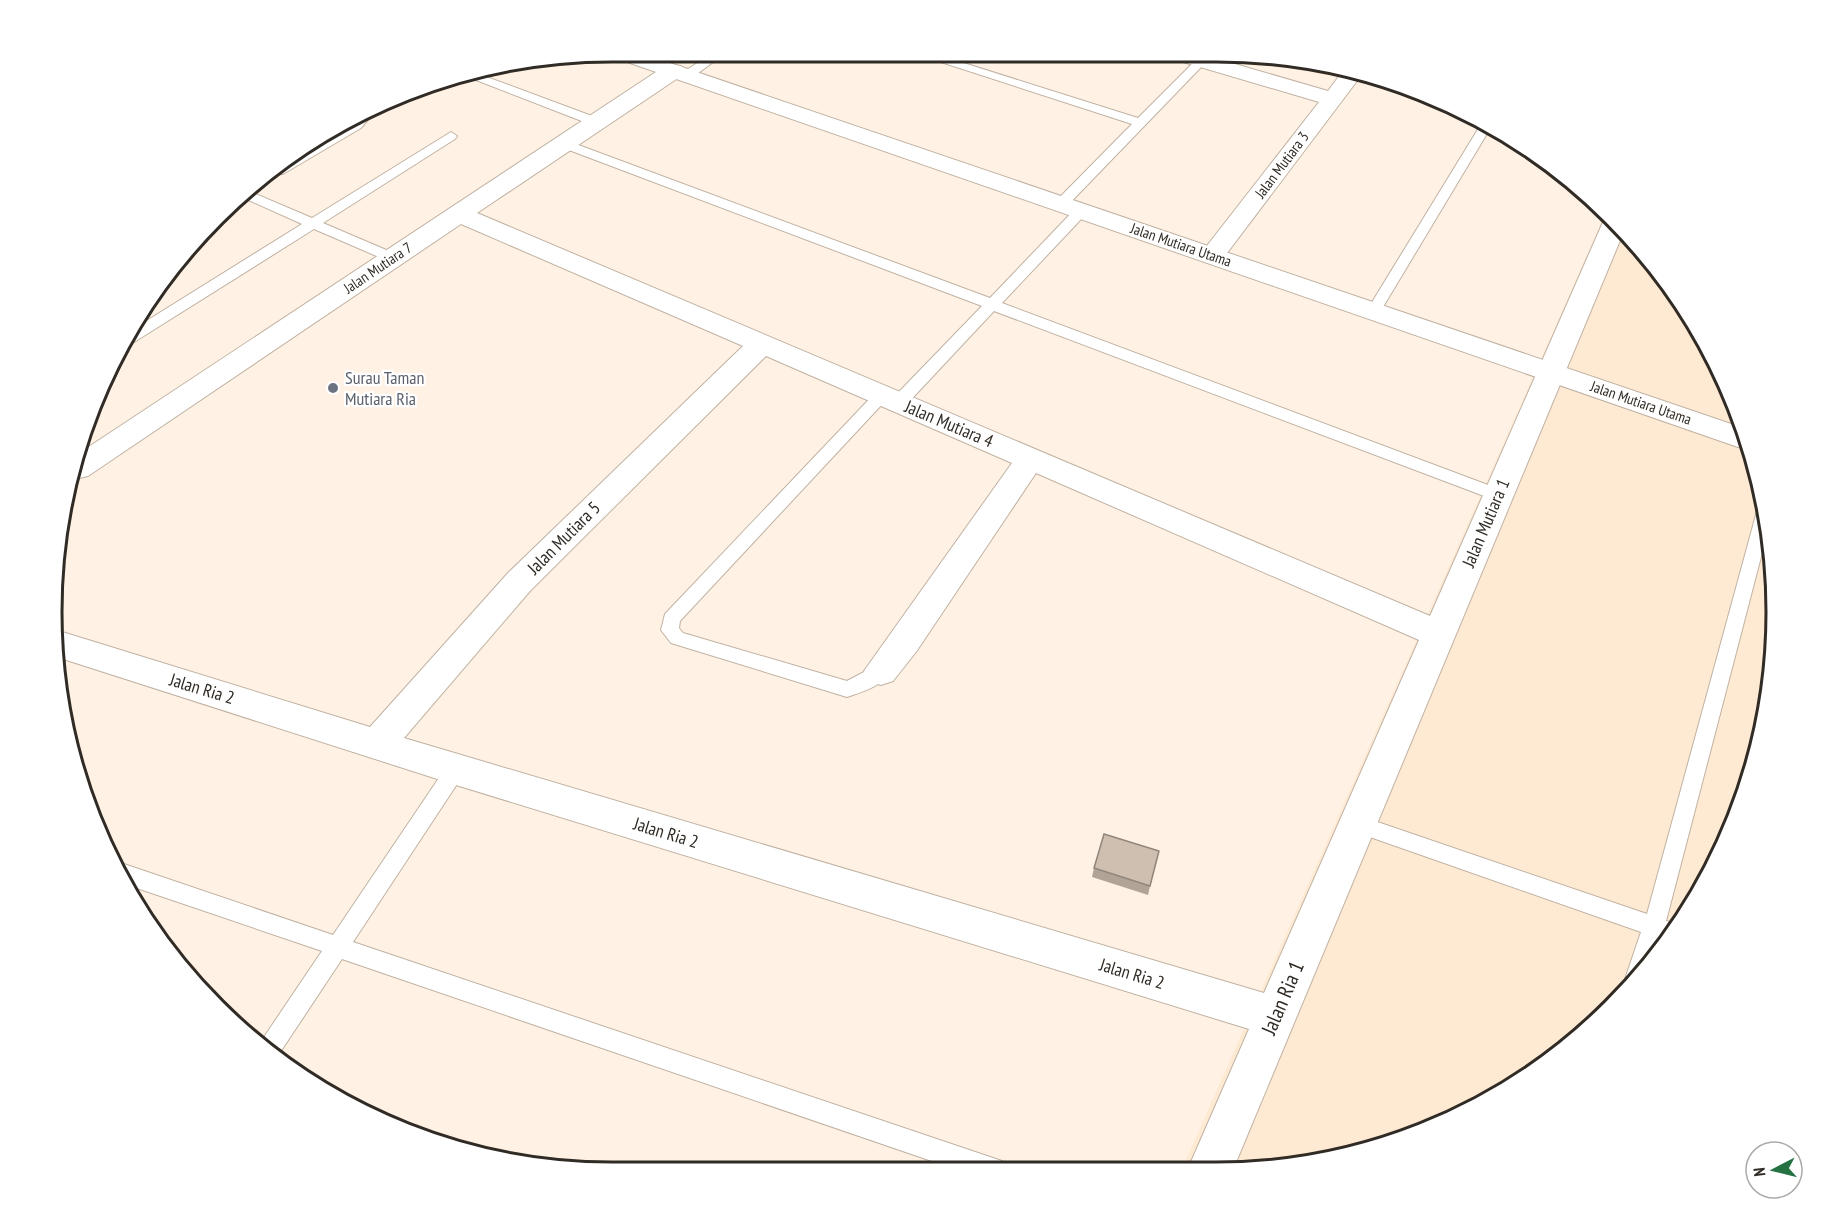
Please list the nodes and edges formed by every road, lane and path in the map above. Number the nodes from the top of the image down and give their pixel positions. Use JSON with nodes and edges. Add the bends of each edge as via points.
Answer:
{"nodes":[{"id":1,"x":646,"y":62,"type":"edge"},
{"id":2,"x":701,"y":62,"type":"edge"},
{"id":3,"x":947,"y":62,"type":"edge"},
{"id":4,"x":1200,"y":62,"type":"edge"},
{"id":5,"x":1204,"y":62,"type":"edge"},
{"id":6,"x":679,"y":73,"type":"junction"},
{"id":7,"x":478,"y":78,"type":"edge"},
{"id":8,"x":1349,"y":78,"type":"edge"},
{"id":9,"x":1332,"y":99,"type":"junction"},
{"id":10,"x":596,"y":122,"type":"junction"},
{"id":11,"x":1140,"y":123,"type":"junction"},
{"id":12,"x":1483,"y":131,"type":"edge"},
{"id":13,"x":451,"y":136,"type":"dead end"},
{"id":14,"x":565,"y":144,"type":"junction"},
{"id":15,"x":251,"y":197,"type":"edge"},
{"id":16,"x":1071,"y":208,"type":"junction"},
{"id":17,"x":459,"y":214,"type":"junction"},
{"id":18,"x":312,"y":223,"type":"junction"},
{"id":19,"x":1612,"y":230,"type":"edge"},
{"id":20,"x":1212,"y":256,"type":"junction"},
{"id":21,"x":393,"y":258,"type":"junction"},
{"id":22,"x":992,"y":305,"type":"junction"},
{"id":23,"x":1373,"y":312,"type":"junction"},
{"id":24,"x":137,"y":334,"type":"edge"},
{"id":25,"x":762,"y":344,"type":"junction"},
{"id":26,"x":1551,"y":372,"type":"junction"},
{"id":27,"x":890,"y":399,"type":"junction"},
{"id":28,"x":1737,"y":436,"type":"edge"},
{"id":29,"x":1030,"y":459,"type":"junction"},
{"id":30,"x":82,"y":464,"type":"edge"},
{"id":31,"x":1498,"y":495,"type":"junction"},
{"id":32,"x":1760,"y":530,"type":"edge"},
{"id":33,"x":1439,"y":634,"type":"junction"},
{"id":34,"x":63,"y":645,"type":"edge"},
{"id":35,"x":881,"y":671,"type":"joint"},
{"id":36,"x":378,"y":743,"type":"junction"},
{"id":37,"x":456,"y":769,"type":"junction"},
{"id":38,"x":1357,"y":824,"type":"junction"},
{"id":39,"x":129,"y":876,"type":"edge"},
{"id":40,"x":1663,"y":930,"type":"edge"},
{"id":41,"x":337,"y":947,"type":"junction"},
{"id":42,"x":1275,"y":1017,"type":"junction"},
{"id":43,"x":272,"y":1045,"type":"edge"},
{"id":44,"x":969,"y":1162,"type":"edge"},
{"id":45,"x":1213,"y":1162,"type":"edge"}],
"edges":[{"from":1,"to":6,"type":"street","name":"Jalan Mutiara Utama"},
{"from":2,"to":6,"type":"lane"},
{"from":3,"to":11,"type":"lane"},
{"from":4,"to":11,"type":"lane"},
{"from":5,"to":9,"type":"street"},
{"from":6,"to":10,"type":"street","name":"Jalan Mutiara 7"},
{"from":6,"to":16,"type":"street","name":"Jalan Mutiara Utama"},
{"from":7,"to":10,"type":"lane"},
{"from":8,"to":9,"type":"street","name":"Jalan Mutiara 3"},
{"from":9,"to":20,"type":"street","name":"Jalan Mutiara 3"},
{"from":10,"to":14,"type":"street","name":"Jalan Mutiara 7"},
{"from":11,"to":16,"type":"lane"},
{"from":12,"to":23,"type":"lane"},
{"from":13,"to":18,"type":"lane"},
{"from":14,"to":17,"type":"street","name":"Jalan Mutiara 7"},
{"from":14,"to":22,"type":"lane"},
{"from":15,"to":18,"type":"lane"},
{"from":16,"to":20,"type":"street","name":"Jalan Mutiara Utama"},
{"from":16,"to":22,"type":"lane"},
{"from":17,"to":21,"type":"street","name":"Jalan Mutiara 7"},
{"from":17,"to":25,"type":"street","name":"Jalan Mutiara 4"},
{"from":18,"to":21,"type":"lane"},
{"from":18,"to":24,"type":"lane"},
{"from":19,"to":26,"type":"street","name":"Jalan Mutiara 1"},
{"from":20,"to":23,"type":"street","name":"Jalan Mutiara Utama"},
{"from":21,"to":30,"type":"street","name":"Jalan Mutiara 7"},
{"from":22,"to":27,"type":"lane"},
{"from":22,"to":31,"type":"lane"},
{"from":23,"to":26,"type":"street","name":"Jalan Mutiara Utama"},
{"from":25,"to":27,"type":"street","name":"Jalan Mutiara 4"},
{"from":25,"to":36,"type":"street","name":"Jalan Mutiara 5","via":[[519,582]]},
{"from":26,"to":28,"type":"street","name":"Jalan Mutiara Utama"},
{"from":26,"to":31,"type":"street","name":"Jalan Mutiara 1"},
{"from":27,"to":29,"type":"street","name":"Jalan Mutiara 4"},
{"from":27,"to":35,"type":"lane","via":[[671,619],[670,630],[677,638],[847,689],[861,686]]},
{"from":29,"to":33,"type":"street","name":"Jalan Mutiara 4"},
{"from":29,"to":35,"type":"street"},
{"from":31,"to":33,"type":"street","name":"Jalan Mutiara 1"},
{"from":32,"to":40,"type":"lane"},
{"from":33,"to":38,"type":"street","name":"Jalan Mutiara 1"},
{"from":34,"to":36,"type":"street","name":"Jalan Ria 2"},
{"from":36,"to":37,"type":"street","name":"Jalan Ria 2"},
{"from":37,"to":41,"type":"lane"},
{"from":37,"to":42,"type":"street","name":"Jalan Ria 2"},
{"from":38,"to":40,"type":"lane"},
{"from":38,"to":42,"type":"street","name":"Jalan Ria 1"},
{"from":39,"to":41,"type":"lane"},
{"from":41,"to":43,"type":"lane"},
{"from":41,"to":44,"type":"lane"},
{"from":42,"to":45,"type":"street","name":"Jalan Ria 1"}]}
